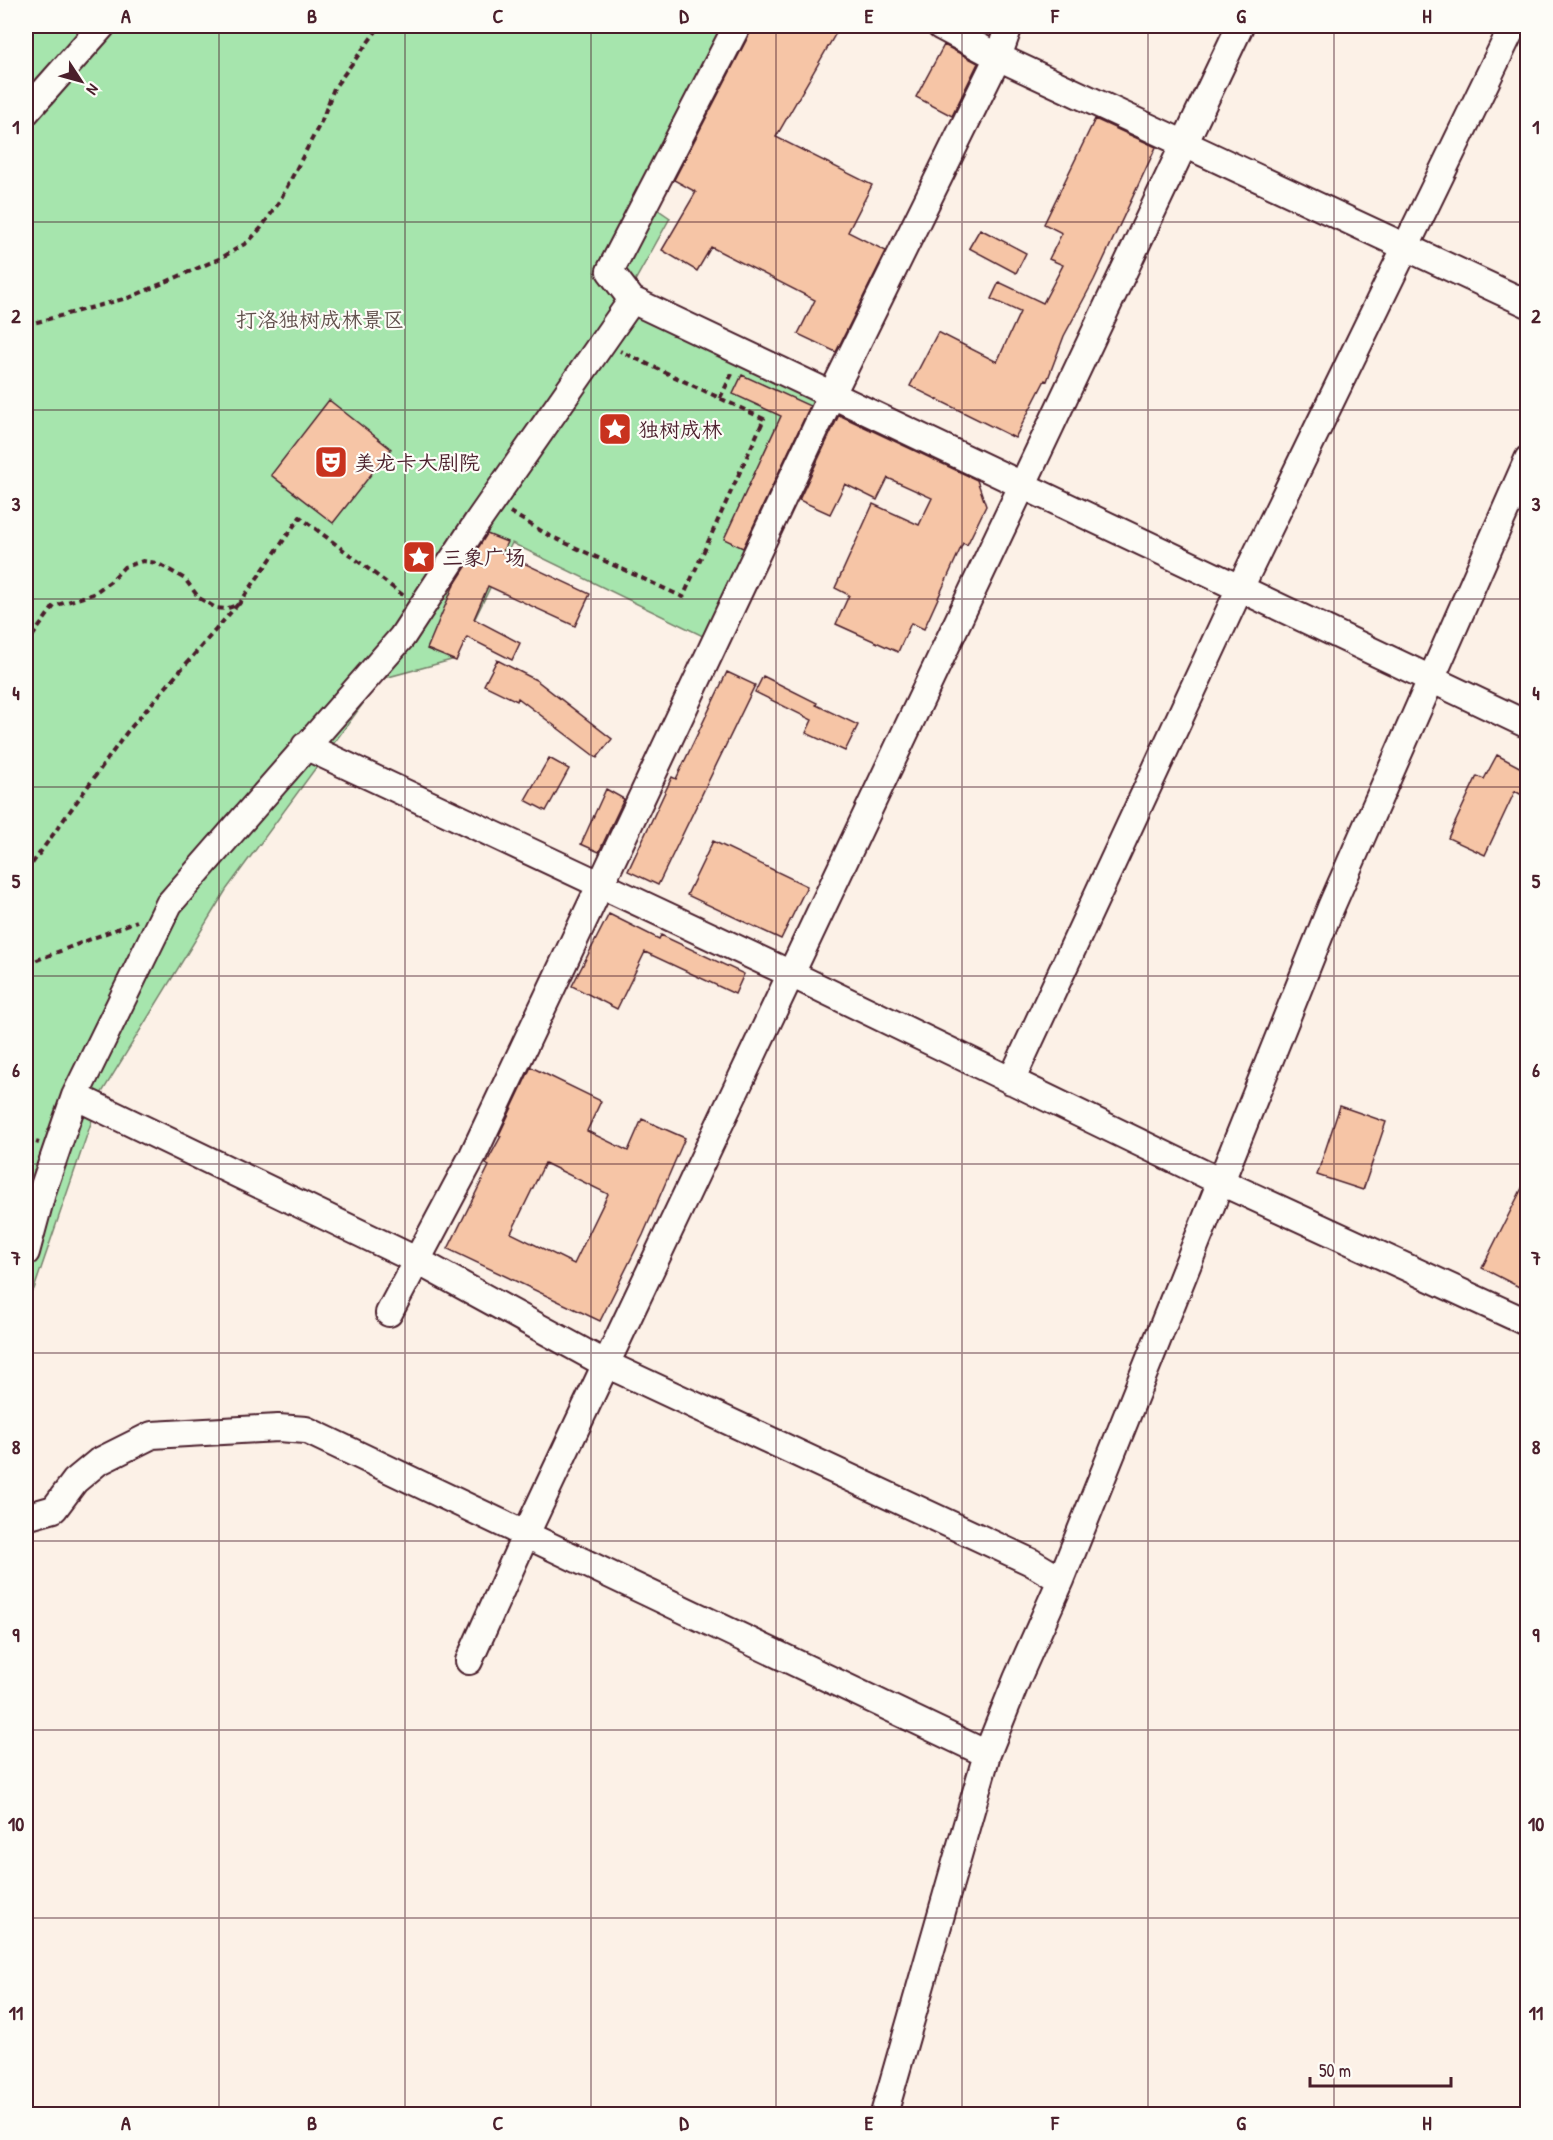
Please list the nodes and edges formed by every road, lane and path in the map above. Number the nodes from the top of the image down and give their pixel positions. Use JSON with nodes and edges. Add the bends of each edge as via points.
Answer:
{"nodes":[{"id":1,"x":102,"y":26,"type":"edge"},
{"id":2,"x":380,"y":26,"type":"edge"},
{"id":3,"x":737,"y":26,"type":"edge"},
{"id":4,"x":940,"y":26,"type":"edge"},
{"id":5,"x":1009,"y":26,"type":"edge"},
{"id":6,"x":1240,"y":26,"type":"edge"},
{"id":7,"x":1513,"y":26,"type":"edge"},
{"id":8,"x":998,"y":57,"type":"junction"},
{"id":9,"x":26,"y":112,"type":"edge"},
{"id":10,"x":1185,"y":143,"type":"junction"},
{"id":11,"x":1406,"y":247,"type":"junction"},
{"id":12,"x":632,"y":300,"type":"junction"},
{"id":13,"x":1527,"y":304,"type":"edge"},
{"id":14,"x":26,"y":325,"type":"edge"},
{"id":15,"x":602,"y":343,"type":"junction"},
{"id":16,"x":743,"y":352,"type":"junction"},
{"id":17,"x":832,"y":394,"type":"junction"},
{"id":18,"x":720,"y":398,"type":"junction"},
{"id":19,"x":1527,"y":459,"type":"edge"},
{"id":20,"x":1021,"y":484,"type":"junction"},
{"id":21,"x":492,"y":501,"type":"junction"},
{"id":22,"x":1240,"y":588,"type":"junction"},
{"id":23,"x":238,"y":604,"type":"junction"},
{"id":24,"x":421,"y":609,"type":"junction"},
{"id":25,"x":26,"y":645,"type":"edge"},
{"id":26,"x":1431,"y":679,"type":"junction"},
{"id":27,"x":1527,"y":725,"type":"edge"},
{"id":28,"x":306,"y":746,"type":"junction"},
{"id":29,"x":26,"y":872,"type":"edge"},
{"id":30,"x":601,"y":884,"type":"junction"},
{"id":31,"x":162,"y":918,"type":"junction"},
{"id":32,"x":26,"y":962,"type":"edge"},
{"id":33,"x":791,"y":974,"type":"junction"},
{"id":34,"x":1011,"y":1081,"type":"junction"},
{"id":35,"x":75,"y":1096,"type":"junction"},
{"id":36,"x":1221,"y":1182,"type":"junction"},
{"id":37,"x":26,"y":1252,"type":"edge"},
{"id":38,"x":416,"y":1260,"type":"junction"},
{"id":39,"x":389,"y":1313,"type":"dead end"},
{"id":40,"x":1527,"y":1323,"type":"edge"},
{"id":41,"x":606,"y":1364,"type":"junction"},
{"id":42,"x":26,"y":1517,"type":"edge"},
{"id":43,"x":526,"y":1534,"type":"junction"},
{"id":44,"x":1061,"y":1580,"type":"junction"},
{"id":45,"x":469,"y":1661,"type":"dead end"},
{"id":46,"x":987,"y":1754,"type":"junction"},
{"id":47,"x":884,"y":2115,"type":"edge"}],
"edges":[{"from":1,"to":9,"type":"street"},
{"from":2,"to":14,"type":"path","via":[[334,88],[322,120],[278,204],[248,242],[131,297]]},
{"from":3,"to":12,"type":"street","via":[[610,271]]},
{"from":4,"to":8,"type":"street"},
{"from":5,"to":8,"type":"street"},
{"from":6,"to":10,"type":"street"},
{"from":7,"to":11,"type":"street"},
{"from":8,"to":10,"type":"street"},
{"from":8,"to":17,"type":"street"},
{"from":10,"to":11,"type":"street"},
{"from":10,"to":20,"type":"street"},
{"from":11,"to":13,"type":"street"},
{"from":11,"to":22,"type":"street"},
{"from":12,"to":15,"type":"street"},
{"from":12,"to":16,"type":"street"},
{"from":15,"to":18,"type":"path"},
{"from":15,"to":21,"type":"street"},
{"from":16,"to":17,"type":"street"},
{"from":16,"to":18,"type":"path"},
{"from":17,"to":20,"type":"street"},
{"from":17,"to":30,"type":"street"},
{"from":18,"to":21,"type":"path","via":[[764,419],[683,597],[548,536]]},
{"from":19,"to":26,"type":"street"},
{"from":20,"to":22,"type":"street"},
{"from":20,"to":33,"type":"street"},
{"from":21,"to":24,"type":"street"},
{"from":22,"to":26,"type":"street"},
{"from":22,"to":34,"type":"street"},
{"from":23,"to":24,"type":"path","via":[[300,517]]},
{"from":23,"to":25,"type":"path","via":[[216,608],[199,598],[185,579],[157,563],[143,561],[124,567],[93,594],[54,606]]},
{"from":23,"to":29,"type":"path","via":[[127,732]]},
{"from":24,"to":28,"type":"street","via":[[402,637]]},
{"from":26,"to":27,"type":"street"},
{"from":26,"to":36,"type":"street","via":[[1330,907]]},
{"from":28,"to":30,"type":"street"},
{"from":28,"to":31,"type":"street","via":[[169,903]]},
{"from":30,"to":33,"type":"street"},
{"from":30,"to":38,"type":"street","via":[[473,1155]]},
{"from":31,"to":32,"type":"path","via":[[132,922]]},
{"from":31,"to":35,"type":"street"},
{"from":33,"to":34,"type":"street"},
{"from":33,"to":41,"type":"street"},
{"from":34,"to":36,"type":"street"},
{"from":35,"to":37,"type":"street"},
{"from":35,"to":38,"type":"street"},
{"from":36,"to":40,"type":"street"},
{"from":36,"to":44,"type":"street"},
{"from":38,"to":39,"type":"street"},
{"from":38,"to":41,"type":"street"},
{"from":41,"to":43,"type":"street"},
{"from":41,"to":44,"type":"street","via":[[1031,1562]]},
{"from":42,"to":43,"type":"street","via":[[54,1509],[75,1481],[98,1462],[152,1435],[278,1428],[306,1430]]},
{"from":43,"to":45,"type":"street"},
{"from":43,"to":46,"type":"street"},
{"from":44,"to":46,"type":"street"},
{"from":46,"to":47,"type":"street"}]}
